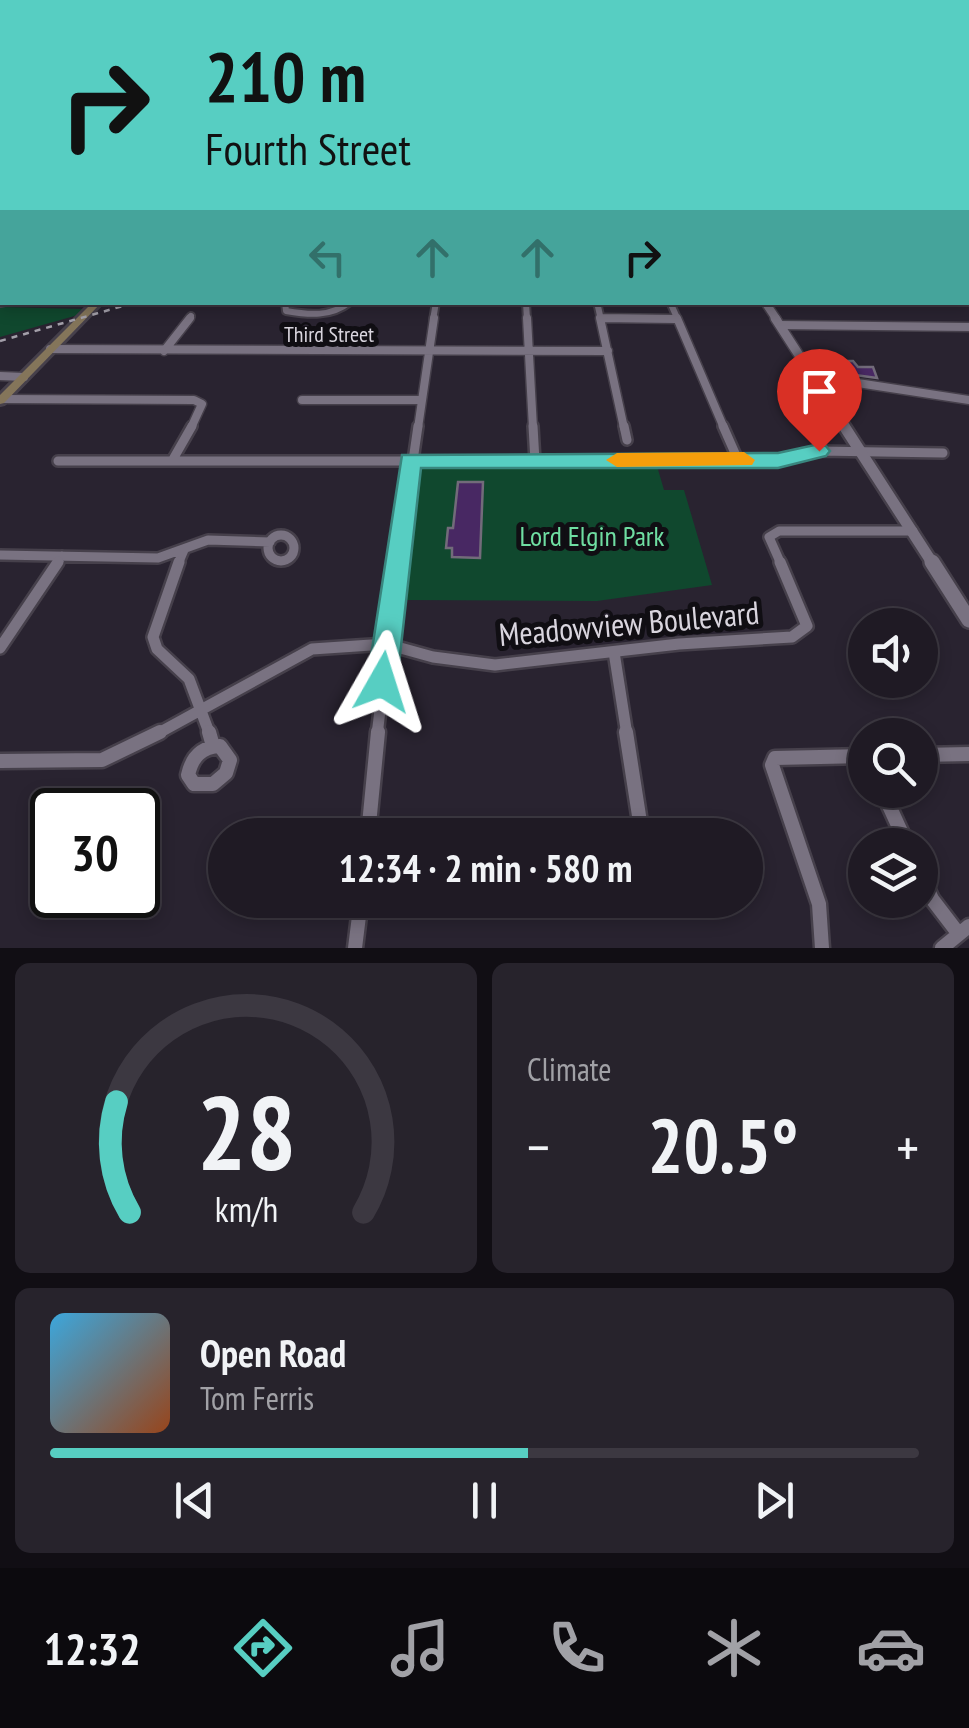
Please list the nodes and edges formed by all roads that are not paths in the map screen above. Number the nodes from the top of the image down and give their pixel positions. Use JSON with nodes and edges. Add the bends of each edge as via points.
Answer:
{"nodes":[{"id":1,"x":95,"y":305,"type":"edge"},
{"id":2,"x":285,"y":305,"type":"edge"},
{"id":3,"x":347,"y":305,"type":"edge"},
{"id":4,"x":435,"y":305,"type":"edge"},
{"id":5,"x":526,"y":305,"type":"edge"},
{"id":6,"x":598,"y":305,"type":"edge"},
{"id":7,"x":671,"y":305,"type":"edge"},
{"id":8,"x":767,"y":305,"type":"edge"},
{"id":9,"x":192,"y":316,"type":"dead end"},
{"id":10,"x":600,"y":318,"type":"junction"},
{"id":11,"x":676,"y":318,"type":"junction"},
{"id":12,"x":780,"y":325,"type":"junction"},
{"id":13,"x":968,"y":328,"type":"edge"},
{"id":14,"x":50,"y":349,"type":"junction"},
{"id":15,"x":164,"y":351,"type":"junction"},
{"id":16,"x":427,"y":352,"type":"junction"},
{"id":17,"x":528,"y":352,"type":"junction"},
{"id":18,"x":608,"y":352,"type":"junction"},
{"id":19,"x":0,"y":376,"type":"edge"},
{"id":20,"x":812,"y":376,"type":"junction"},
{"id":21,"x":24,"y":377,"type":"junction"},
{"id":22,"x":1,"y":400,"type":"edge"},
{"id":23,"x":302,"y":400,"type":"dead end"},
{"id":24,"x":421,"y":400,"type":"junction"},
{"id":25,"x":969,"y":400,"type":"edge"},
{"id":26,"x":626,"y":440,"type":"dead end"},
{"id":27,"x":862,"y":452,"type":"junction"},
{"id":28,"x":943,"y":453,"type":"dead end"},
{"id":29,"x":172,"y":460,"type":"junction"},
{"id":30,"x":410,"y":460,"type":"junction"},
{"id":31,"x":738,"y":460,"type":"junction"},
{"id":32,"x":535,"y":461,"type":"junction"},
{"id":33,"x":58,"y":462,"type":"dead end"},
{"id":34,"x":912,"y":530,"type":"junction"},
{"id":35,"x":270,"y":542,"type":"dead end"},
{"id":36,"x":184,"y":550,"type":"junction"},
{"id":37,"x":0,"y":555,"type":"edge"},
{"id":38,"x":62,"y":556,"type":"junction"},
{"id":39,"x":969,"y":620,"type":"edge"},
{"id":40,"x":386,"y":644,"type":"junction"},
{"id":41,"x":0,"y":648,"type":"edge"},
{"id":42,"x":614,"y":652,"type":"junction"},
{"id":43,"x":202,"y":708,"type":"junction"},
{"id":44,"x":214,"y":746,"type":"dead end"},
{"id":45,"x":969,"y":754,"type":"edge"},
{"id":46,"x":938,"y":755,"type":"edge"},
{"id":47,"x":848,"y":756,"type":"edge"},
{"id":48,"x":0,"y":762,"type":"edge"},
{"id":49,"x":370,"y":818,"type":"edge"},
{"id":50,"x":639,"y":818,"type":"edge"},
{"id":51,"x":938,"y":905,"type":"edge"},
{"id":52,"x":359,"y":918,"type":"edge"},
{"id":53,"x":963,"y":929,"type":"edge"},
{"id":54,"x":355,"y":948,"type":"edge"},
{"id":55,"x":822,"y":948,"type":"edge"},
{"id":56,"x":942,"y":948,"type":"edge"}],
"edges":[{"from":1,"to":14,"type":"main road"},
{"from":2,"to":3,"type":"street","via":[[286,311],[331,313]]},
{"from":4,"to":16,"type":"street"},
{"from":5,"to":17,"type":"street"},
{"from":6,"to":10,"type":"street"},
{"from":7,"to":11,"type":"street"},
{"from":8,"to":12,"type":"street"},
{"from":9,"to":15,"type":"street"},
{"from":10,"to":11,"type":"street"},
{"from":10,"to":18,"type":"street"},
{"from":11,"to":31,"type":"street"},
{"from":12,"to":13,"type":"street"},
{"from":12,"to":20,"type":"street"},
{"from":14,"to":15,"type":"street","name":"Third Street"},
{"from":14,"to":21,"type":"main road"},
{"from":15,"to":16,"type":"street","name":"Third Street"},
{"from":16,"to":17,"type":"street","name":"Third Street"},
{"from":16,"to":24,"type":"street"},
{"from":17,"to":18,"type":"street","name":"Third Street"},
{"from":17,"to":32,"type":"street"},
{"from":18,"to":26,"type":"street"},
{"from":19,"to":21,"type":"street"},
{"from":20,"to":25,"type":"street"},
{"from":20,"to":27,"type":"street"},
{"from":21,"to":22,"type":"main road"},
{"from":22,"to":29,"type":"street","via":[[194,400],[202,410]]},
{"from":23,"to":24,"type":"street"},
{"from":24,"to":30,"type":"street"},
{"from":27,"to":28,"type":"street"},
{"from":27,"to":31,"type":"street"},
{"from":27,"to":34,"type":"street"},
{"from":29,"to":30,"type":"street"},
{"from":29,"to":33,"type":"street"},
{"from":30,"to":32,"type":"street"},
{"from":30,"to":40,"type":"street"},
{"from":31,"to":32,"type":"street"},
{"from":34,"to":39,"type":"street"},
{"from":34,"to":42,"type":"street","name":"Meadowview Boulevard","via":[[779,531],[769,537],[807,626],[792,637]]},
{"from":35,"to":36,"type":"street","via":[[208,540]]},
{"from":36,"to":38,"type":"street","via":[[158,558]]},
{"from":36,"to":43,"type":"street","via":[[152,642],[182,670]]},
{"from":37,"to":38,"type":"street"},
{"from":38,"to":41,"type":"street"},
{"from":40,"to":42,"type":"street","name":"Meadowview Boulevard","via":[[495,665]]},
{"from":40,"to":43,"type":"street","name":"Meadowview Boulevard","via":[[312,649]]},
{"from":40,"to":49,"type":"street"},
{"from":42,"to":50,"type":"street"},
{"from":43,"to":44,"type":"street"},
{"from":43,"to":48,"type":"street","name":"Meadowview Boulevard","via":[[102,760]]},
{"from":45,"to":46,"type":"street"},
{"from":47,"to":55,"type":"street","via":[[774,758],[772,765],[819,904]]},
{"from":51,"to":53,"type":"street"},
{"from":52,"to":54,"type":"street"},
{"from":53,"to":56,"type":"street"}]}
